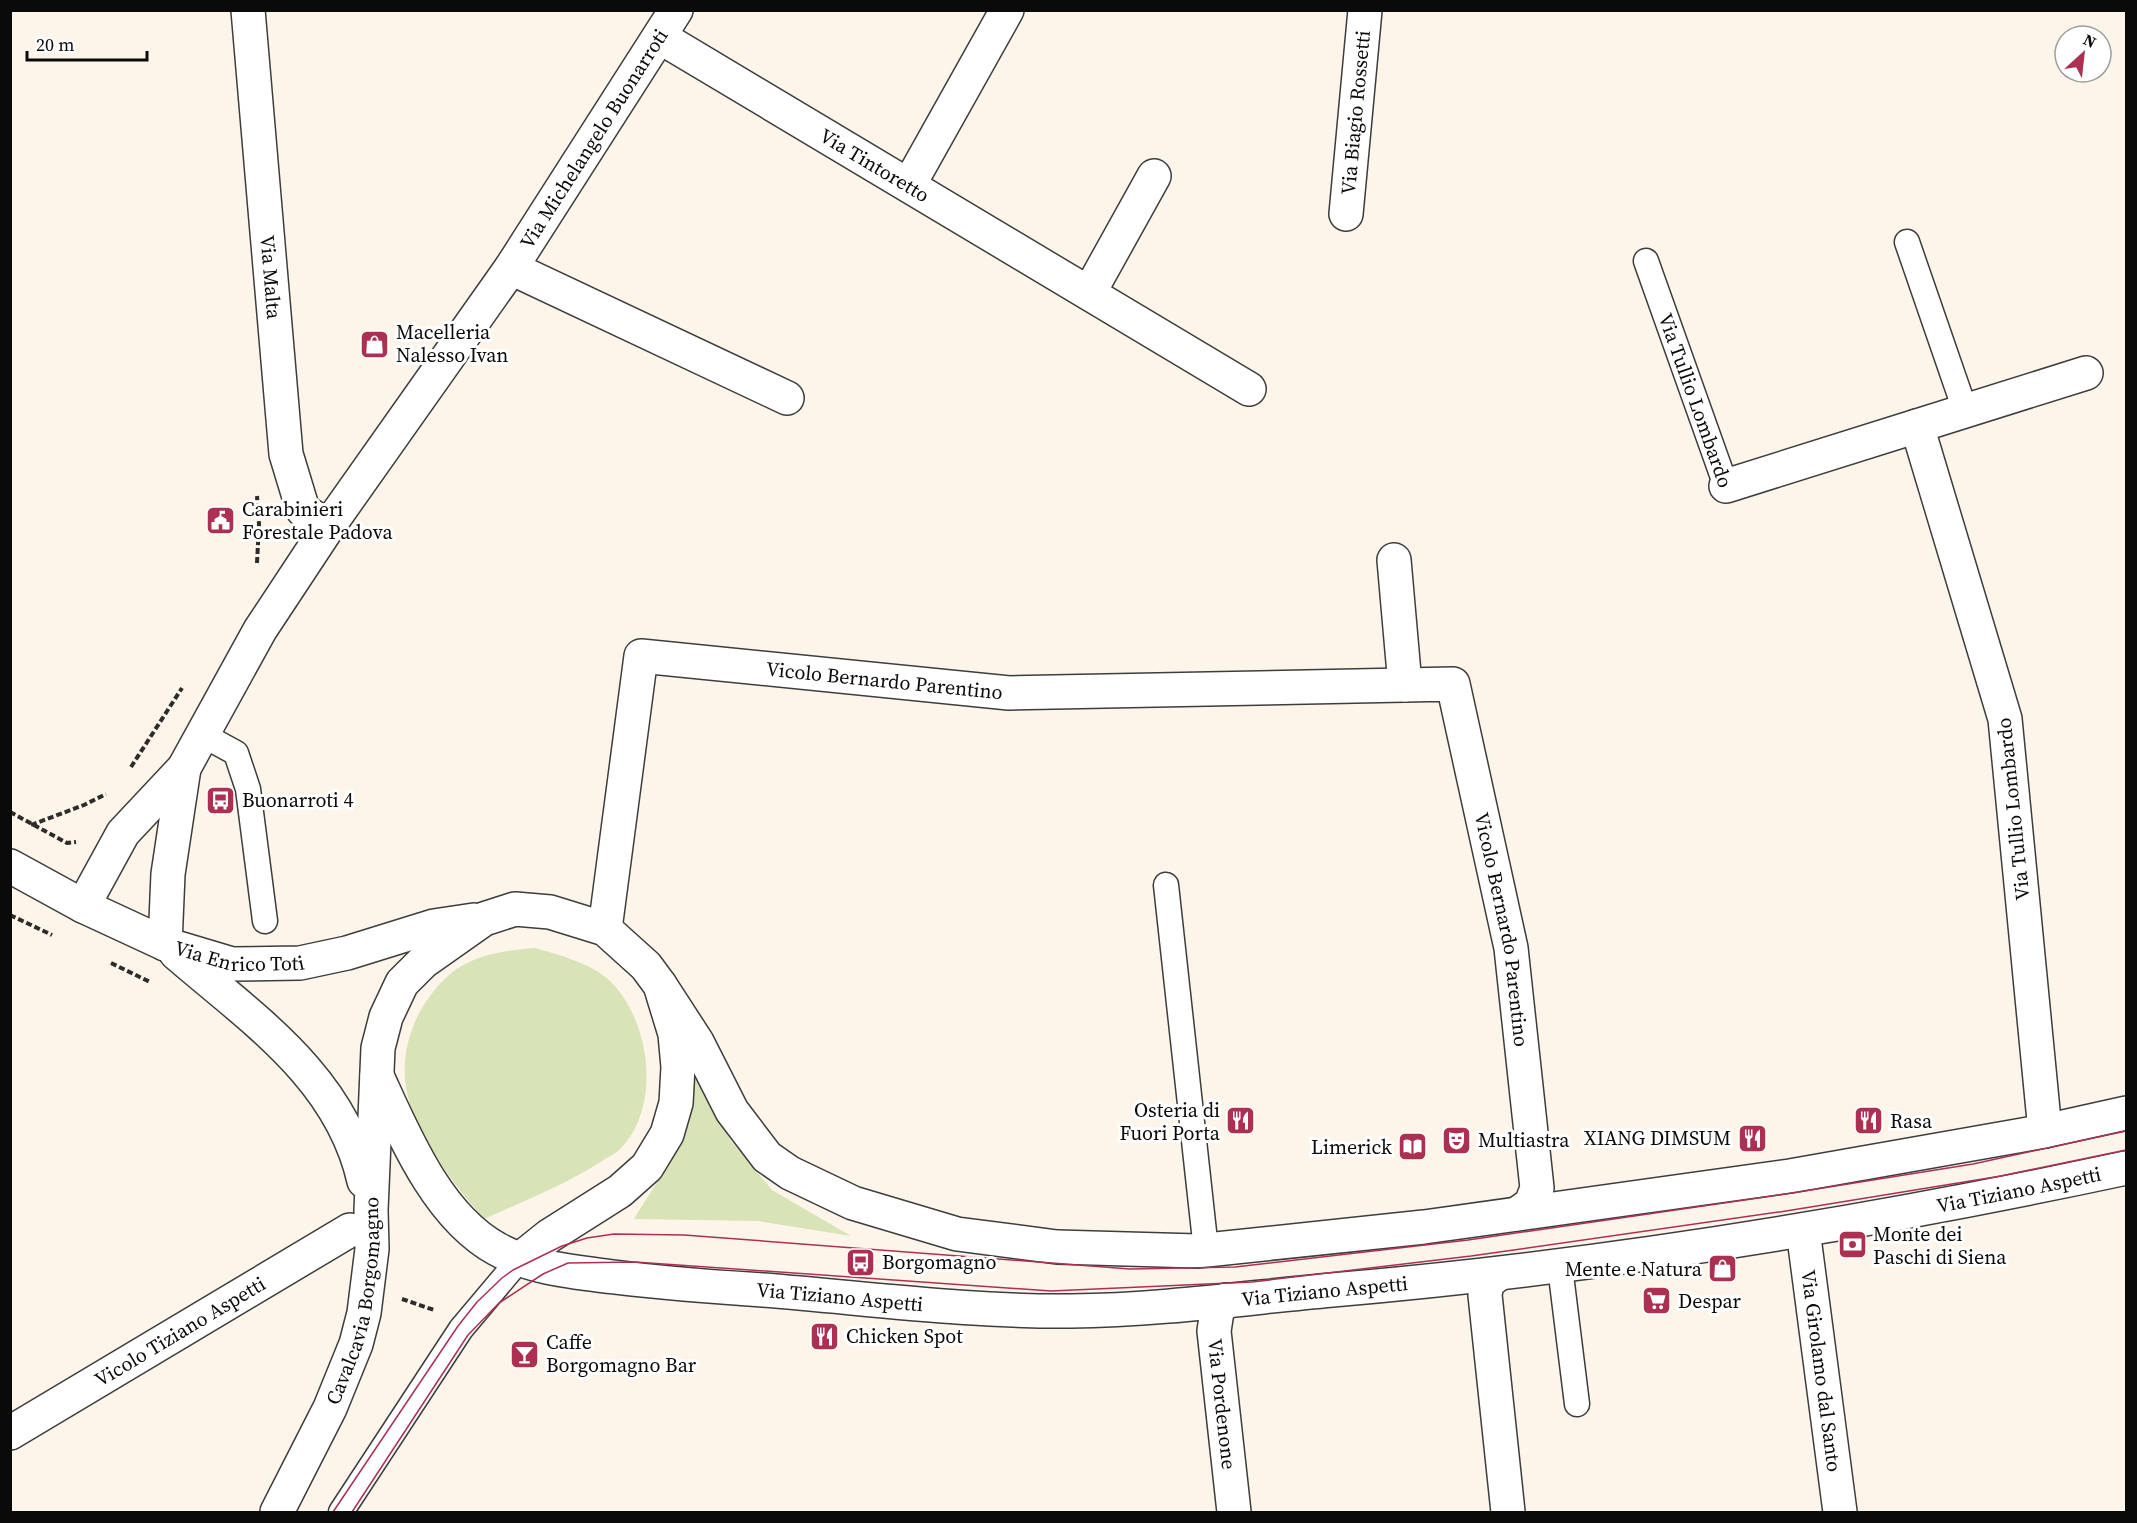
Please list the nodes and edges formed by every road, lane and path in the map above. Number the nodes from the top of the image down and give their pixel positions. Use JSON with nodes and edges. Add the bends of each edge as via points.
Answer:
{"nodes":[{"id":1,"x":248,"y":10,"type":"edge"},
{"id":2,"x":1007,"y":10,"type":"edge"},
{"id":3,"x":1365,"y":10,"type":"edge"},
{"id":4,"x":668,"y":24,"type":"edge"},
{"id":5,"x":1154,"y":176,"type":"dead end"},
{"id":6,"x":909,"y":185,"type":"junction"},
{"id":7,"x":1346,"y":214,"type":"dead end"},
{"id":8,"x":1907,"y":242,"type":"dead end"},
{"id":9,"x":1646,"y":261,"type":"dead end"},
{"id":10,"x":511,"y":268,"type":"junction"},
{"id":11,"x":1089,"y":293,"type":"junction"},
{"id":12,"x":2086,"y":373,"type":"dead end"},
{"id":13,"x":1249,"y":388,"type":"dead end"},
{"id":14,"x":788,"y":398,"type":"dead end"},
{"id":15,"x":1965,"y":410,"type":"junction"},
{"id":16,"x":1917,"y":426,"type":"junction"},
{"id":17,"x":1726,"y":486,"type":"joint"},
{"id":18,"x":328,"y":527,"type":"junction"},
{"id":19,"x":1394,"y":560,"type":"dead end"},
{"id":20,"x":187,"y":680,"type":"dead end"},
{"id":21,"x":1405,"y":685,"type":"junction"},
{"id":22,"x":202,"y":735,"type":"junction"},
{"id":23,"x":184,"y":768,"type":"junction"},
{"id":24,"x":129,"y":770,"type":"dead end"},
{"id":25,"x":109,"y":792,"type":"dead end"},
{"id":26,"x":10,"y":812,"type":"edge"},
{"id":27,"x":31,"y":825,"type":"junction"},
{"id":28,"x":67,"y":843,"type":"dead end"},
{"id":29,"x":10,"y":866,"type":"edge"},
{"id":30,"x":1166,"y":885,"type":"dead end"},
{"id":31,"x":83,"y":906,"type":"junction"},
{"id":32,"x":10,"y":915,"type":"edge"},
{"id":33,"x":484,"y":919,"type":"junction"},
{"id":34,"x":266,"y":921,"type":"dead end"},
{"id":35,"x":605,"y":929,"type":"junction"},
{"id":36,"x":59,"y":938,"type":"dead end"},
{"id":37,"x":165,"y":944,"type":"junction"},
{"id":38,"x":109,"y":963,"type":"dead end"},
{"id":39,"x":660,"y":985,"type":"junction"},
{"id":40,"x":159,"y":987,"type":"dead end"},
{"id":41,"x":377,"y":1076,"type":"junction"},
{"id":42,"x":2127,"y":1113,"type":"edge"},
{"id":43,"x":2045,"y":1131,"type":"junction"},
{"id":44,"x":2127,"y":1168,"type":"edge"},
{"id":45,"x":1516,"y":1214,"type":"junction"},
{"id":46,"x":361,"y":1220,"type":"junction"},
{"id":47,"x":1803,"y":1230,"type":"junction"},
{"id":48,"x":1206,"y":1250,"type":"junction"},
{"id":49,"x":519,"y":1260,"type":"junction"},
{"id":50,"x":1560,"y":1267,"type":"junction"},
{"id":51,"x":1497,"y":1275,"type":"junction"},
{"id":52,"x":369,"y":1289,"type":"junction"},
{"id":53,"x":1226,"y":1300,"type":"junction"},
{"id":54,"x":461,"y":1329,"type":"junction"},
{"id":55,"x":1577,"y":1404,"type":"dead end"},
{"id":56,"x":10,"y":1433,"type":"edge"},
{"id":57,"x":277,"y":1512,"type":"edge"},
{"id":58,"x":341,"y":1512,"type":"edge"},
{"id":59,"x":1234,"y":1512,"type":"edge"},
{"id":60,"x":1508,"y":1512,"type":"edge"},
{"id":61,"x":1840,"y":1512,"type":"edge"}],
"edges":[{"from":1,"to":18,"type":"street","name":"Via Malta","via":[[286,454],[303,510]]},
{"from":2,"to":6,"type":"street"},
{"from":3,"to":7,"type":"street","name":"Via Biagio Rossetti"},
{"from":4,"to":6,"type":"street","name":"Via Tintoretto"},
{"from":4,"to":10,"type":"street","name":"Via Michelangelo Buonarroti"},
{"from":5,"to":11,"type":"street"},
{"from":6,"to":11,"type":"street","name":"Via Tintoretto"},
{"from":8,"to":15,"type":"lane"},
{"from":9,"to":17,"type":"lane","name":"Via Tullio Lombardo"},
{"from":10,"to":14,"type":"street","name":"Via Michelangelo Buonarroti"},
{"from":10,"to":18,"type":"street","name":"Via Michelangelo Buonarroti"},
{"from":11,"to":13,"type":"street","name":"Via Tintoretto"},
{"from":12,"to":15,"type":"street","name":"Via Tullio Lombardo"},
{"from":15,"to":16,"type":"street","name":"Via Tullio Lombardo"},
{"from":16,"to":17,"type":"street","name":"Via Tullio Lombardo"},
{"from":16,"to":43,"type":"street","name":"Via Tullio Lombardo","via":[[2005,719]]},
{"from":18,"to":22,"type":"street","name":"Via Michelangelo Buonarroti","via":[[260,630]]},
{"from":19,"to":21,"type":"street"},
{"from":20,"to":24,"type":"path"},
{"from":21,"to":35,"type":"street","name":"Vicolo Bernardo Parentino","via":[[1009,693],[641,656]]},
{"from":21,"to":45,"type":"street","name":"Vicolo Bernardo Parentino","via":[[1453,684],[1511,948],[1537,1188],[1531,1204]]},
{"from":22,"to":23,"type":"street","name":"Via Michelangelo Buonarroti"},
{"from":22,"to":34,"type":"lane","via":[[236,753],[248,789]]},
{"from":23,"to":31,"type":"street","name":"Via Michelangelo Buonarroti","via":[[123,833]]},
{"from":23,"to":37,"type":"street","name":"Via Michelangelo Buonarroti","via":[[168,874]]},
{"from":25,"to":27,"type":"path"},
{"from":26,"to":27,"type":"path"},
{"from":27,"to":28,"type":"path"},
{"from":29,"to":31,"type":"street","name":"Via Enrico Toti"},
{"from":30,"to":48,"type":"lane"},
{"from":31,"to":37,"type":"street","name":"Via Enrico Toti"},
{"from":32,"to":36,"type":"path"},
{"from":33,"to":35,"type":"street","via":[[515,909],[550,912]]},
{"from":33,"to":37,"type":"street","name":"Via Enrico Toti","via":[[434,926],[300,963],[232,964]]},
{"from":33,"to":41,"type":"street","name":"Cavalcavia Borgomagno","via":[[447,943],[402,983],[386,1017],[378,1048]]},
{"from":35,"to":39,"type":"street","via":[[646,966]]},
{"from":37,"to":46,"type":"street","via":[[275,1036],[319,1085],[352,1140]]},
{"from":38,"to":40,"type":"path"},
{"from":39,"to":48,"type":"street","via":[[752,1139],[767,1157],[813,1186],[853,1203],[968,1236],[1067,1248]]},
{"from":39,"to":49,"type":"street","via":[[675,1034],[678,1067],[676,1103],[667,1134],[647,1167],[620,1191]]},
{"from":41,"to":46,"type":"street","name":"Cavalcavia Borgomagno"},
{"from":41,"to":49,"type":"street","name":"Via Tiziano Aspetti","via":[[411,1151],[447,1204],[470,1230]]},
{"from":42,"to":43,"type":"street"},
{"from":43,"to":45,"type":"street","via":[[1790,1176]]},
{"from":44,"to":47,"type":"street","name":"Via Tiziano Aspetti"},
{"from":45,"to":48,"type":"street"},
{"from":46,"to":52,"type":"street","name":"Cavalcavia Borgomagno"},
{"from":46,"to":56,"type":"street","name":"Vicolo Tiziano Aspetti"},
{"from":47,"to":50,"type":"street","name":"Via Tiziano Aspetti"},
{"from":47,"to":61,"type":"street","name":"Via Girolamo dal Santo"},
{"from":49,"to":53,"type":"street","name":"Via Tiziano Aspetti","via":[[556,1269],[668,1283],[1029,1310],[1131,1308]]},
{"from":49,"to":54,"type":"lane"},
{"from":50,"to":51,"type":"street","name":"Via Tiziano Aspetti"},
{"from":50,"to":55,"type":"lane"},
{"from":51,"to":53,"type":"street","name":"Via Tiziano Aspetti"},
{"from":51,"to":60,"type":"street","via":[[1491,1277],[1485,1288]]},
{"from":52,"to":54,"type":"path","via":[[430,1308]]},
{"from":52,"to":57,"type":"street","name":"Cavalcavia Borgomagno","via":[[345,1372]]},
{"from":53,"to":59,"type":"street","name":"Via Pordenone","via":[[1217,1311],[1214,1331]]},
{"from":54,"to":58,"type":"lane"}]}
